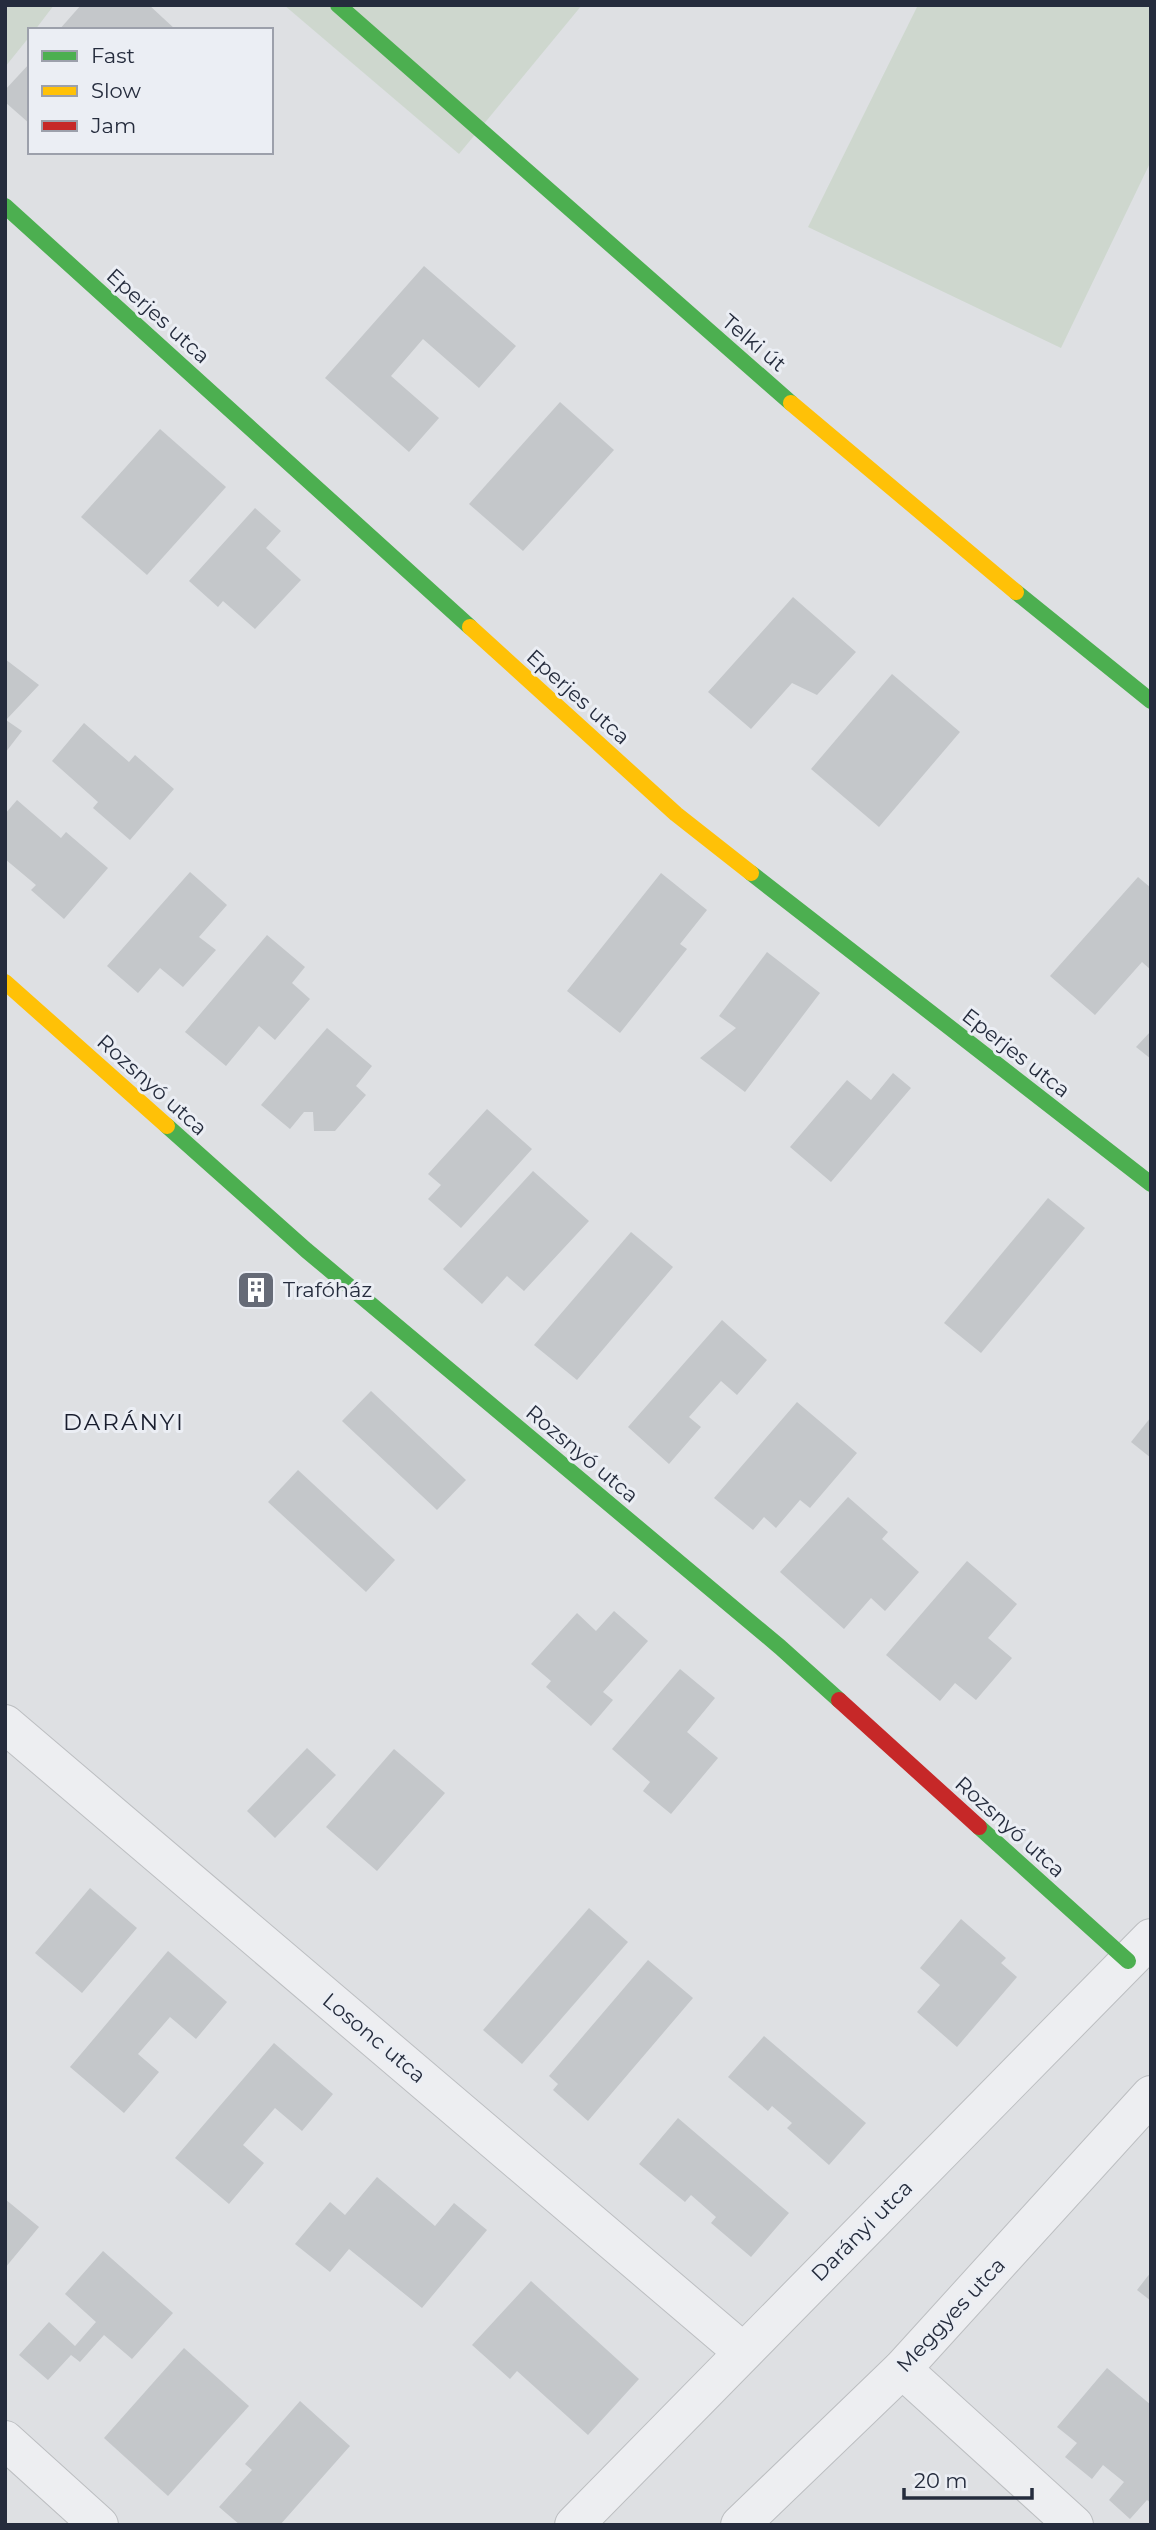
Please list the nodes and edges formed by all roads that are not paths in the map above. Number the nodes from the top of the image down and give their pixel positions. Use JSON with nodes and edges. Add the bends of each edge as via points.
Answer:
{"nodes":[{"id":1,"x":338,"y":5,"type":"edge"},
{"id":2,"x":5,"y":206,"type":"edge"},
{"id":3,"x":1151,"y":701,"type":"edge"},
{"id":4,"x":5,"y":982,"type":"edge"},
{"id":5,"x":1151,"y":1184,"type":"edge"},
{"id":6,"x":5,"y":1724,"type":"edge"},
{"id":7,"x":1140,"y":1949,"type":"edge"},
{"id":8,"x":1150,"y":2096,"type":"edge"},
{"id":9,"x":743,"y":2352,"type":"junction"},
{"id":10,"x":902,"y":2369,"type":"junction"},
{"id":11,"x":5,"y":2440,"type":"edge"},
{"id":12,"x":99,"y":2525,"type":"edge"},
{"id":13,"x":574,"y":2525,"type":"edge"},
{"id":14,"x":740,"y":2525,"type":"edge"},
{"id":15,"x":1074,"y":2525,"type":"edge"}],
"edges":[{"from":1,"to":3,"type":"street","name":"Telki út","via":[[682,310],[1023,600]]},
{"from":2,"to":5,"type":"street","name":"Eperjes utca","via":[[676,814]]},
{"from":4,"to":7,"type":"street","name":"Rozsnyó utca","via":[[306,1250]]},
{"from":6,"to":9,"type":"street","name":"Losonc utca"},
{"from":7,"to":9,"type":"street","name":"Darányi utca"},
{"from":8,"to":10,"type":"street","name":"Meggyes utca"},
{"from":9,"to":13,"type":"street","name":"Darányi utca"},
{"from":10,"to":14,"type":"street","name":"Meggyes utca"},
{"from":10,"to":15,"type":"street"},
{"from":11,"to":12,"type":"street"}]}
